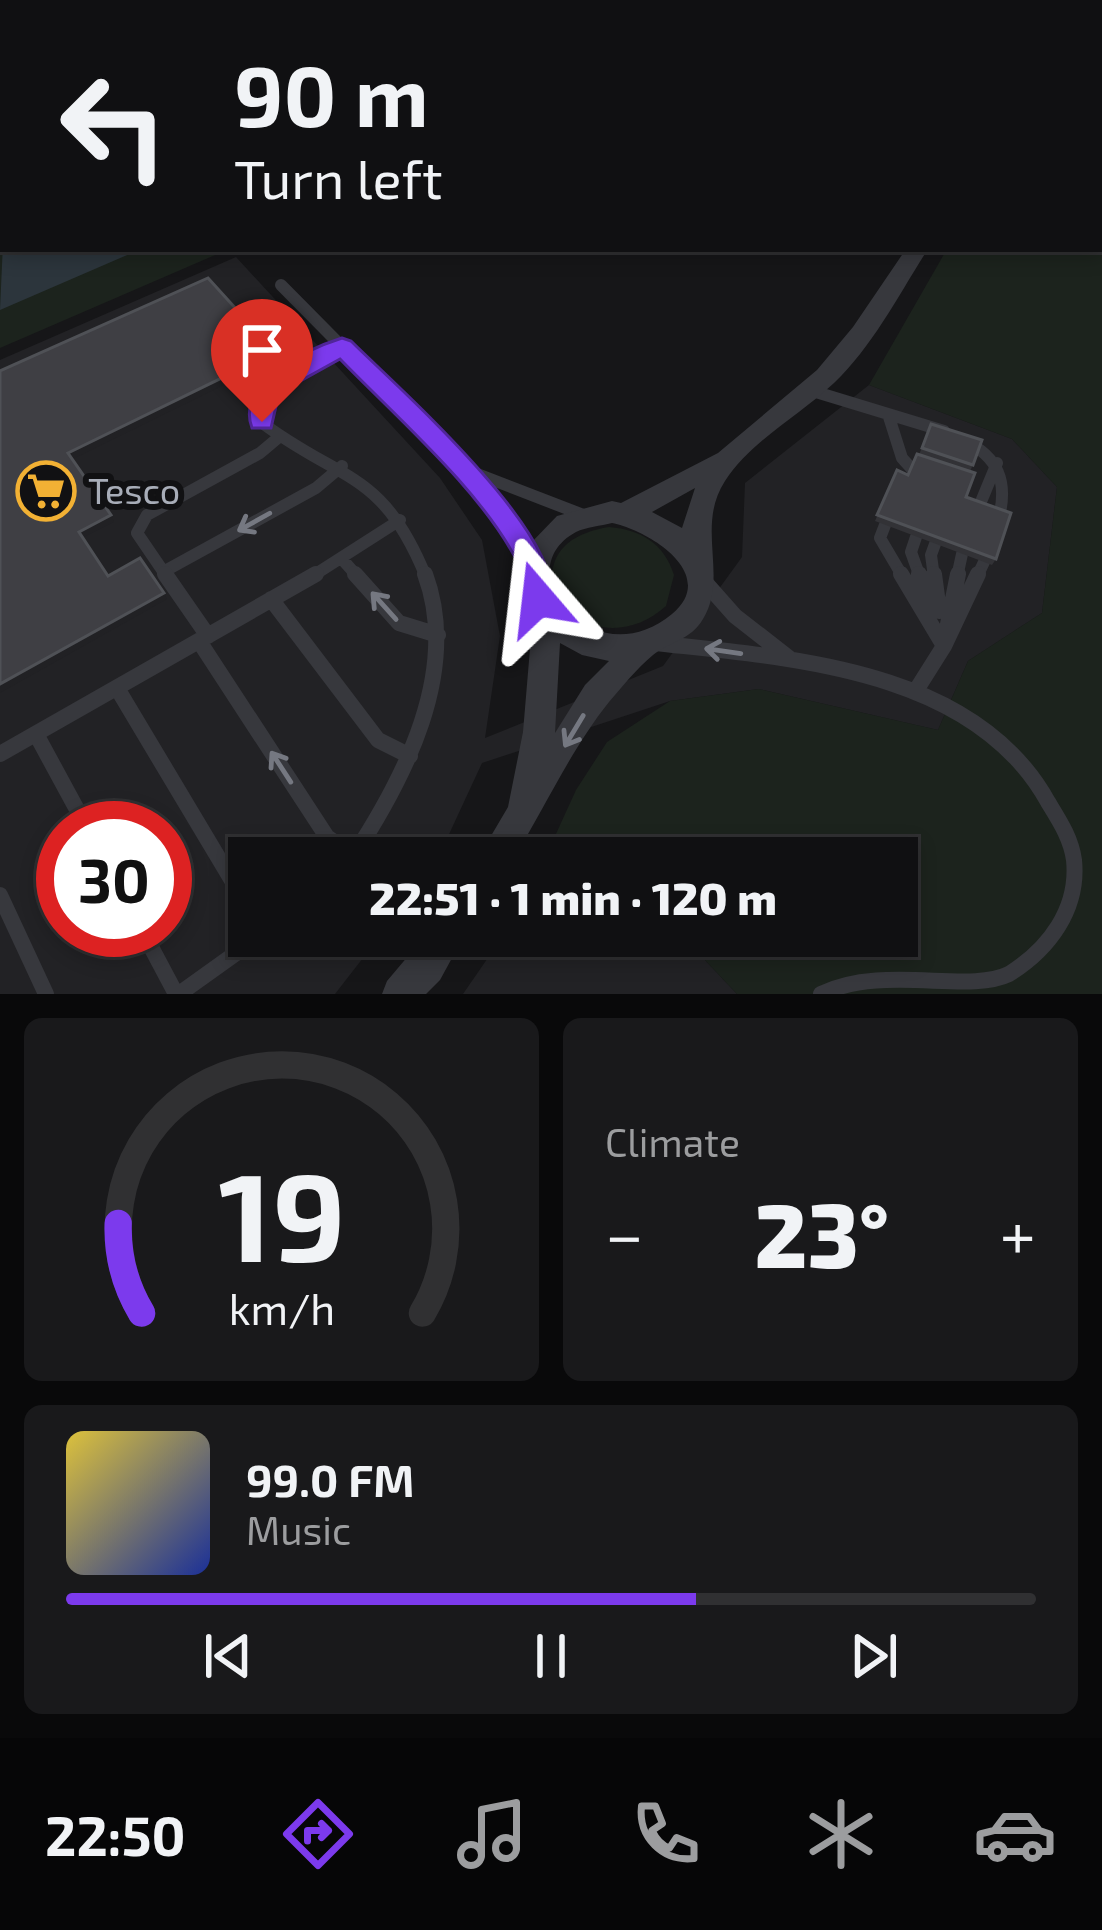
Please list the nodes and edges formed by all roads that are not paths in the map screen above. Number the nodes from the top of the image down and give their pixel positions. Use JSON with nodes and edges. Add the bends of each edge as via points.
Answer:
{"nodes":[{"id":1,"x":915,"y":252,"type":"edge"},
{"id":2,"x":281,"y":285,"type":"dead end"},
{"id":3,"x":342,"y":346,"type":"junction"},
{"id":4,"x":806,"y":389,"type":"junction"},
{"id":5,"x":889,"y":417,"type":"junction"},
{"id":6,"x":279,"y":437,"type":"junction"},
{"id":7,"x":730,"y":456,"type":"junction"},
{"id":8,"x":997,"y":463,"type":"junction"},
{"id":9,"x":341,"y":466,"type":"junction"},
{"id":10,"x":462,"y":468,"type":"junction"},
{"id":11,"x":905,"y":469,"type":"edge"},
{"id":12,"x":968,"y":490,"type":"edge"},
{"id":13,"x":986,"y":490,"type":"junction"},
{"id":14,"x":978,"y":509,"type":"edge"},
{"id":15,"x":626,"y":513,"type":"junction"},
{"id":16,"x":586,"y":516,"type":"junction"},
{"id":17,"x":999,"y":517,"type":"edge"},
{"id":18,"x":400,"y":520,"type":"junction"},
{"id":19,"x":892,"y":528,"type":"edge"},
{"id":20,"x":916,"y":537,"type":"edge"},
{"id":21,"x":935,"y":544,"type":"edge"},
{"id":22,"x":962,"y":554,"type":"edge"},
{"id":23,"x":342,"y":559,"type":"junction"},
{"id":24,"x":984,"y":562,"type":"edge"},
{"id":25,"x":535,"y":565,"type":"junction"},
{"id":26,"x":698,"y":570,"type":"junction"},
{"id":27,"x":164,"y":572,"type":"junction"},
{"id":28,"x":271,"y":599,"type":"junction"},
{"id":29,"x":547,"y":615,"type":"junction"},
{"id":30,"x":438,"y":634,"type":"junction"},
{"id":31,"x":203,"y":638,"type":"junction"},
{"id":32,"x":647,"y":644,"type":"junction"},
{"id":33,"x":944,"y":646,"type":"junction"},
{"id":34,"x":793,"y":661,"type":"junction"},
{"id":35,"x":117,"y":688,"type":"junction"},
{"id":36,"x":915,"y":692,"type":"junction"},
{"id":37,"x":36,"y":734,"type":"junction"},
{"id":38,"x":0,"y":754,"type":"edge"},
{"id":39,"x":410,"y":756,"type":"junction"},
{"id":40,"x":72,"y":801,"type":"edge"},
{"id":41,"x":517,"y":824,"type":"junction"},
{"id":42,"x":326,"y":837,"type":"edge"},
{"id":43,"x":364,"y":837,"type":"edge"},
{"id":44,"x":509,"y":837,"type":"edge"},
{"id":45,"x":228,"y":874,"type":"edge"},
{"id":46,"x":0,"y":895,"type":"edge"},
{"id":47,"x":157,"y":957,"type":"edge"},
{"id":48,"x":230,"y":957,"type":"edge"},
{"id":49,"x":433,"y":957,"type":"edge"},
{"id":50,"x":46,"y":994,"type":"edge"},
{"id":51,"x":178,"y":994,"type":"edge"},
{"id":52,"x":400,"y":994,"type":"edge"},
{"id":53,"x":821,"y":994,"type":"edge"}],
"edges":[{"from":1,"to":4,"type":"street","via":[[826,376]]},
{"from":2,"to":3,"type":"lane"},
{"from":3,"to":6,"type":"lane","via":[[277,383],[264,401],[262,422]]},
{"from":3,"to":10,"type":"lane"},
{"from":4,"to":5,"type":"lane"},
{"from":4,"to":7,"type":"street"},
{"from":5,"to":8,"type":"lane","via":[[928,424]]},
{"from":5,"to":11,"type":"lane"},
{"from":6,"to":9,"type":"lane"},
{"from":6,"to":27,"type":"lane","via":[[147,515],[137,533]]},
{"from":7,"to":15,"type":"street"},
{"from":7,"to":26,"type":"street","via":[[704,487],[692,530]]},
{"from":8,"to":13,"type":"lane"},
{"from":8,"to":17,"type":"lane","via":[[1006,484]]},
{"from":9,"to":18,"type":"lane"},
{"from":9,"to":27,"type":"lane","one_way":true,"via":[[316,488]]},
{"from":10,"to":16,"type":"lane"},
{"from":10,"to":25,"type":"lane"},
{"from":12,"to":13,"type":"lane"},
{"from":13,"to":14,"type":"lane"},
{"from":15,"to":16,"type":"street"},
{"from":15,"to":26,"type":"street","via":[[677,535]]},
{"from":16,"to":25,"type":"street","via":[[558,530]]},
{"from":18,"to":23,"type":"lane"},
{"from":18,"to":30,"type":"lane","via":[[414,537]]},
{"from":19,"to":33,"type":"lane","via":[[893,546]]},
{"from":20,"to":33,"type":"lane","via":[[911,552]]},
{"from":21,"to":33,"type":"lane"},
{"from":22,"to":33,"type":"lane"},
{"from":23,"to":28,"type":"lane"},
{"from":30,"to":23,"type":"lane","one_way":true,"via":[[400,623]]},
{"from":24,"to":33,"type":"lane"},
{"from":25,"to":29,"type":"street"},
{"from":26,"to":32,"type":"street","via":[[699,592],[684,622]]},
{"from":26,"to":34,"type":"lane","via":[[735,616]]},
{"from":27,"to":31,"type":"lane"},
{"from":28,"to":31,"type":"lane"},
{"from":28,"to":39,"type":"lane","via":[[377,740]]},
{"from":29,"to":32,"type":"street","via":[[599,646]]},
{"from":29,"to":41,"type":"street","via":[[539,732]]},
{"from":30,"to":39,"type":"lane"},
{"from":31,"to":35,"type":"lane"},
{"from":42,"to":31,"type":"lane","one_way":true},
{"from":34,"to":32,"type":"lane","one_way":true},
{"from":32,"to":41,"type":"street","one_way":true,"via":[[596,695]]},
{"from":33,"to":36,"type":"lane"},
{"from":34,"to":36,"type":"lane"},
{"from":35,"to":37,"type":"lane"},
{"from":35,"to":45,"type":"lane"},
{"from":36,"to":53,"type":"lane","via":[[1013,748],[1052,796],[1074,851],[1073,901],[1042,948],[998,981],[891,980]]},
{"from":37,"to":38,"type":"lane"},
{"from":37,"to":40,"type":"lane"},
{"from":39,"to":43,"type":"lane"},
{"from":41,"to":44,"type":"street"},
{"from":46,"to":50,"type":"lane"},
{"from":47,"to":51,"type":"lane"},
{"from":48,"to":51,"type":"lane"},
{"from":49,"to":52,"type":"street"}]}
